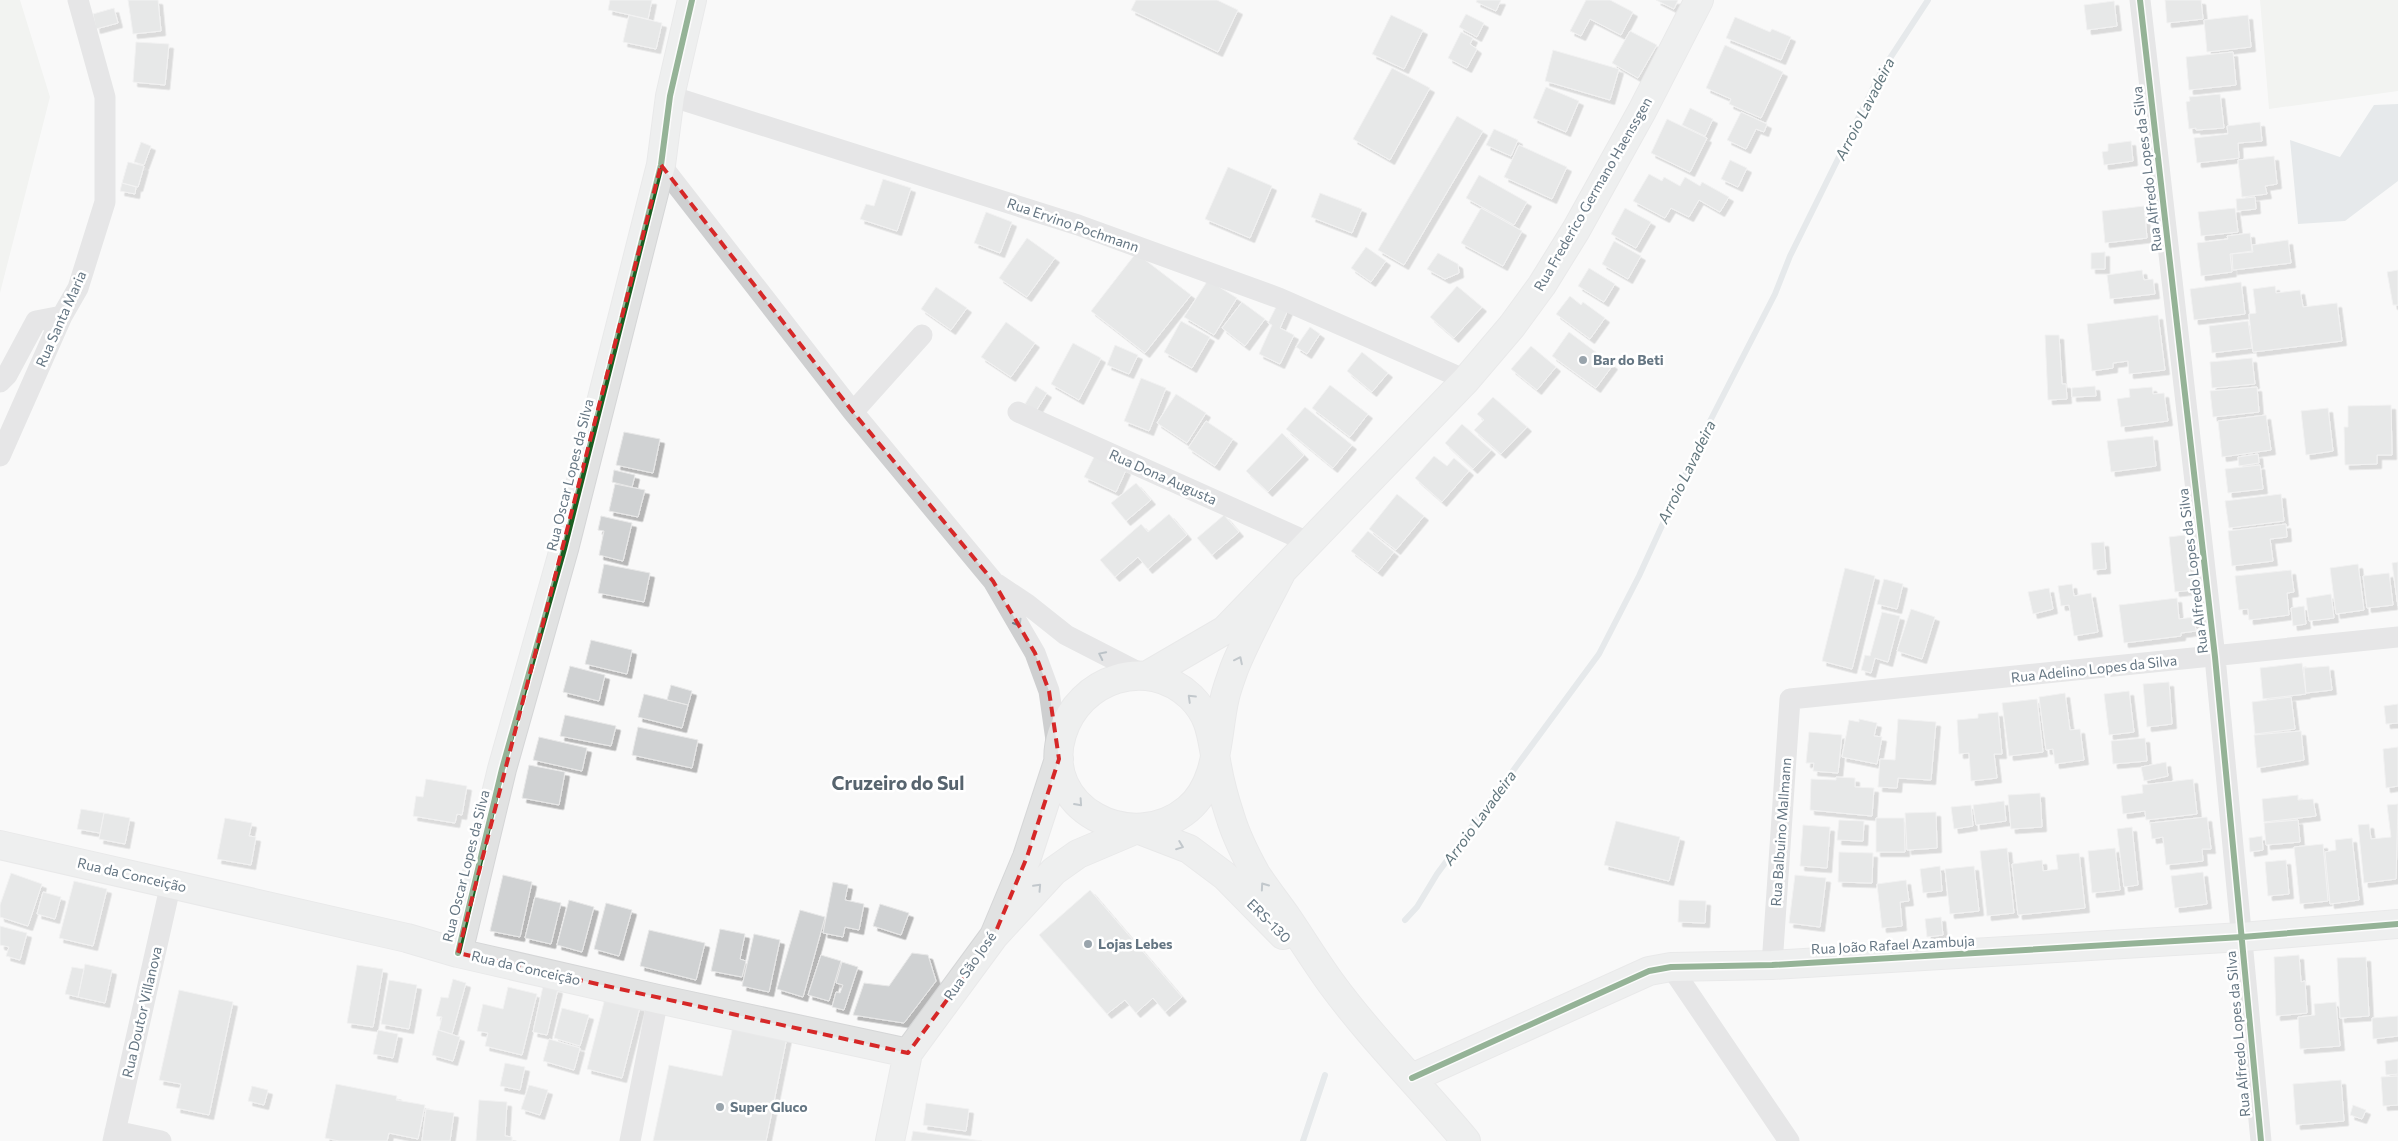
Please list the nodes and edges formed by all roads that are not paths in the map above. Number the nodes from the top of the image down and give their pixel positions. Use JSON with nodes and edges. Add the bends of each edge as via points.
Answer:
{"nodes":[{"id":1,"x":78,"y":0,"type":"edge"},
{"id":2,"x":692,"y":0,"type":"edge"},
{"id":3,"x":1699,"y":0,"type":"edge"},
{"id":4,"x":2140,"y":0,"type":"edge"},
{"id":5,"x":670,"y":96,"type":"junction"},
{"id":6,"x":661,"y":165,"type":"junction"},
{"id":7,"x":62,"y":316,"type":"junction"},
{"id":8,"x":922,"y":334,"type":"dead end"},
{"id":9,"x":1466,"y":380,"type":"junction"},
{"id":10,"x":0,"y":382,"type":"edge"},
{"id":11,"x":853,"y":412,"type":"junction"},
{"id":12,"x":1018,"y":412,"type":"dead end"},
{"id":13,"x":0,"y":456,"type":"edge"},
{"id":14,"x":1308,"y":542,"type":"junction"},
{"id":15,"x":1282,"y":571,"type":"junction"},
{"id":16,"x":993,"y":581,"type":"junction"},
{"id":17,"x":2398,"y":637,"type":"edge"},
{"id":18,"x":2216,"y":657,"type":"junction"},
{"id":19,"x":1146,"y":676,"type":"junction"},
{"id":20,"x":1790,"y":699,"type":"joint"},
{"id":21,"x":1215,"y":758,"type":"junction"},
{"id":22,"x":1059,"y":760,"type":"junction"},
{"id":23,"x":1137,"y":829,"type":"junction"},
{"id":24,"x":0,"y":845,"type":"edge"},
{"id":25,"x":171,"y":883,"type":"junction"},
{"id":26,"x":2398,"y":924,"type":"edge"},
{"id":27,"x":994,"y":936,"type":"junction"},
{"id":28,"x":2242,"y":937,"type":"junction"},
{"id":29,"x":458,"y":953,"type":"junction"},
{"id":30,"x":1772,"y":965,"type":"junction"},
{"id":31,"x":1671,"y":968,"type":"junction"},
{"id":32,"x":1332,"y":984,"type":"junction"},
{"id":33,"x":658,"y":999,"type":"junction"},
{"id":34,"x":908,"y":1052,"type":"junction"},
{"id":35,"x":1412,"y":1078,"type":"junction"},
{"id":36,"x":114,"y":1136,"type":"edge"},
{"id":37,"x":161,"y":1141,"type":"edge"},
{"id":38,"x":630,"y":1141,"type":"edge"},
{"id":39,"x":890,"y":1141,"type":"edge"},
{"id":40,"x":1466,"y":1141,"type":"edge"},
{"id":41,"x":1789,"y":1141,"type":"edge"},
{"id":42,"x":2261,"y":1141,"type":"edge"}],
"edges":[{"from":1,"to":7,"type":"street","name":"Rua Santa Maria","via":[[105,97],[105,202],[78,288]]},
{"from":2,"to":5,"type":"street","name":"Rua Oscar Lopes da Silva"},
{"from":3,"to":9,"type":"street","name":"Rua Frederico Germano Haenssgen","via":[[1642,112],[1542,286]]},
{"from":4,"to":18,"type":"street","name":"Rua Alfredo Lopes da Silva"},
{"from":5,"to":6,"type":"street","name":"Rua Oscar Lopes da Silva"},
{"from":5,"to":9,"type":"street","name":"Rua Ervino Pochmann","via":[[1078,225],[1280,298]]},
{"from":6,"to":11,"type":"street"},
{"from":6,"to":29,"type":"street","name":"Rua Oscar Lopes da Silva","via":[[564,549],[502,769]]},
{"from":7,"to":10,"type":"street","via":[[36,321]]},
{"from":7,"to":13,"type":"street","name":"Rua Santa Maria"},
{"from":8,"to":11,"type":"street"},
{"from":9,"to":14,"type":"street","name":"Rua Frederico Germano Haenssgen"},
{"from":11,"to":16,"type":"street"},
{"from":12,"to":14,"type":"street","name":"Rua Dona Augusta"},
{"from":14,"to":15,"type":"street","name":"Rua Frederico Germano Haenssgen"},
{"from":15,"to":19,"type":"street","via":[[1225,630]]},
{"from":21,"to":15,"type":"street","one_way":true,"via":[[1225,696],[1235,666]]},
{"from":19,"to":16,"type":"street","one_way":true,"via":[[1066,635]]},
{"from":16,"to":22,"type":"street","one_way":true,"via":[[1035,654],[1046,681]]},
{"from":17,"to":18,"type":"street","name":"Rua Adelino Lopes da Silva"},
{"from":18,"to":20,"type":"street","name":"Rua Adelino Lopes da Silva"},
{"from":18,"to":28,"type":"street","name":"Rua Alfredo Lopes da Silva"},
{"from":21,"to":19,"type":"street","one_way":true,"via":[[1210,725],[1202,710],[1177,687]]},
{"from":19,"to":22,"type":"street","via":[[1107,682],[1083,698],[1066,722],[1060,740]]},
{"from":20,"to":30,"type":"street","name":"Rua Balbuino Mallmann"},
{"from":21,"to":23,"type":"street","via":[[1201,793],[1189,808],[1165,823]]},
{"from":32,"to":21,"type":"street","name":"ERS-130","one_way":true,"via":[[1257,874],[1230,815]]},
{"from":22,"to":23,"type":"street","one_way":true,"via":[[1068,791],[1090,815],[1121,828]]},
{"from":22,"to":27,"type":"street","name":"Rua São José","via":[[1027,857]]},
{"from":27,"to":23,"type":"street","one_way":true,"via":[[1054,871],[1078,854]]},
{"from":23,"to":32,"type":"street","name":"ERS-130","one_way":true,"via":[[1189,849],[1225,876]]},
{"from":24,"to":25,"type":"street","name":"Rua da Conceição"},
{"from":25,"to":29,"type":"street","name":"Rua da Conceição"},
{"from":25,"to":36,"type":"street","name":"Rua Doutor Villanova"},
{"from":26,"to":28,"type":"street","name":"Rua João Rafael Azambuja"},
{"from":27,"to":34,"type":"street","name":"Rua São José"},
{"from":28,"to":30,"type":"street","name":"Rua João Rafael Azambuja"},
{"from":28,"to":42,"type":"street","name":"Rua Alfredo Lopes da Silva"},
{"from":29,"to":33,"type":"street","name":"Rua da Conceição"},
{"from":30,"to":31,"type":"street","name":"Rua João Rafael Azambuja"},
{"from":31,"to":35,"type":"street","name":"Rua João Rafael Azambuja","via":[[1649,971]]},
{"from":31,"to":41,"type":"street"},
{"from":32,"to":35,"type":"street"},
{"from":33,"to":34,"type":"street","name":"Rua da Conceição"},
{"from":33,"to":38,"type":"street"},
{"from":34,"to":39,"type":"street","name":"Rua São José"},
{"from":35,"to":40,"type":"street"},
{"from":36,"to":37,"type":"street"}]}
